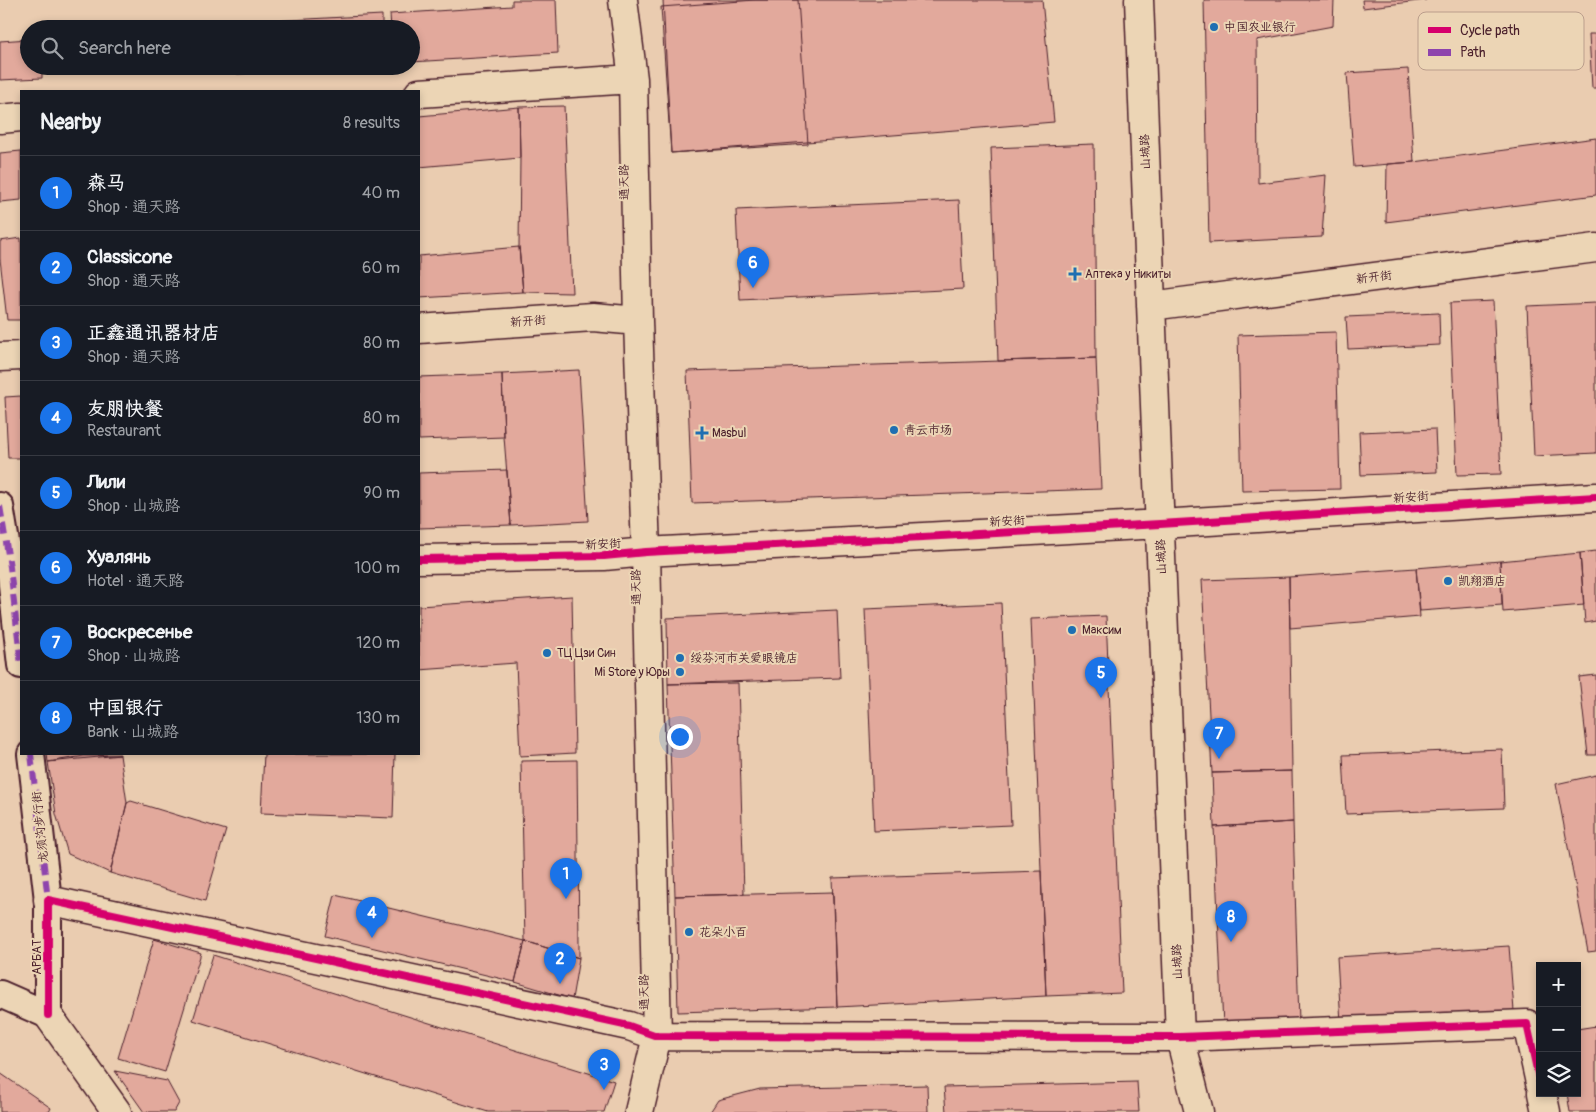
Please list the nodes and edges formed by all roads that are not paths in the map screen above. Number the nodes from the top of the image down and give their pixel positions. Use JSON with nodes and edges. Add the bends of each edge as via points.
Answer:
{"nodes":[{"id":1,"x":623,"y":0,"type":"edge"},
{"id":2,"x":1139,"y":0,"type":"edge"},
{"id":3,"x":633,"y":79,"type":"junction"},
{"id":4,"x":420,"y":93,"type":"edge"},
{"id":5,"x":20,"y":117,"type":"edge"},
{"id":6,"x":0,"y":118,"type":"edge"},
{"id":7,"x":1596,"y":248,"type":"edge"},
{"id":8,"x":1151,"y":306,"type":"junction"},
{"id":9,"x":638,"y":321,"type":"junction"},
{"id":10,"x":420,"y":328,"type":"edge"},
{"id":11,"x":20,"y":356,"type":"edge"},
{"id":12,"x":0,"y":357,"type":"edge"},
{"id":13,"x":1596,"y":497,"type":"edge"},
{"id":14,"x":0,"y":506,"type":"edge"},
{"id":15,"x":1160,"y":524,"type":"junction"},
{"id":16,"x":646,"y":552,"type":"junction"},
{"id":17,"x":420,"y":559,"type":"edge"},
{"id":18,"x":16,"y":567,"type":"edge"},
{"id":19,"x":20,"y":645,"type":"edge"},
{"id":20,"x":31,"y":755,"type":"edge"},
{"id":21,"x":48,"y":900,"type":"junction"},
{"id":22,"x":0,"y":994,"type":"edge"},
{"id":23,"x":48,"y":1015,"type":"junction"},
{"id":24,"x":657,"y":1036,"type":"junction"},
{"id":25,"x":1180,"y":1037,"type":"junction"},
{"id":26,"x":1536,"y":1065,"type":"edge"},
{"id":27,"x":1543,"y":1097,"type":"edge"},
{"id":28,"x":116,"y":1112,"type":"edge"},
{"id":29,"x":639,"y":1112,"type":"edge"},
{"id":30,"x":1199,"y":1112,"type":"edge"},
{"id":31,"x":1546,"y":1112,"type":"edge"}],
"edges":[{"from":1,"to":3,"type":"street","name":"通天路"},
{"from":2,"to":8,"type":"street","name":"山城路"},
{"from":3,"to":4,"type":"street"},
{"from":3,"to":9,"type":"street","name":"通天路"},
{"from":5,"to":6,"type":"street"},
{"from":7,"to":8,"type":"street","name":"新开街"},
{"from":8,"to":15,"type":"street","name":"山城路"},
{"from":9,"to":10,"type":"street","name":"新开街","via":[[593,317]]},
{"from":9,"to":16,"type":"street","name":"通天路"},
{"from":11,"to":12,"type":"street"},
{"from":13,"to":15,"type":"street","name":"新安街"},
{"from":14,"to":18,"type":"street"},
{"from":15,"to":16,"type":"street","name":"新安街"},
{"from":15,"to":25,"type":"street","name":"山城路"},
{"from":16,"to":17,"type":"street","name":"新安街","via":[[604,556]]},
{"from":16,"to":24,"type":"street","name":"通天路"},
{"from":18,"to":19,"type":"street"},
{"from":20,"to":21,"type":"street","name":"龙须沟步行街"},
{"from":21,"to":23,"type":"street","name":"АРБАТ"},
{"from":21,"to":24,"type":"street","via":[[629,1026]]},
{"from":22,"to":23,"type":"street"},
{"from":23,"to":28,"type":"street"},
{"from":24,"to":25,"type":"street"},
{"from":24,"to":29,"type":"street","name":"通天路"},
{"from":25,"to":26,"type":"street","via":[[1527,1024]]},
{"from":25,"to":30,"type":"street","name":"山城路"},
{"from":27,"to":31,"type":"street"}]}
